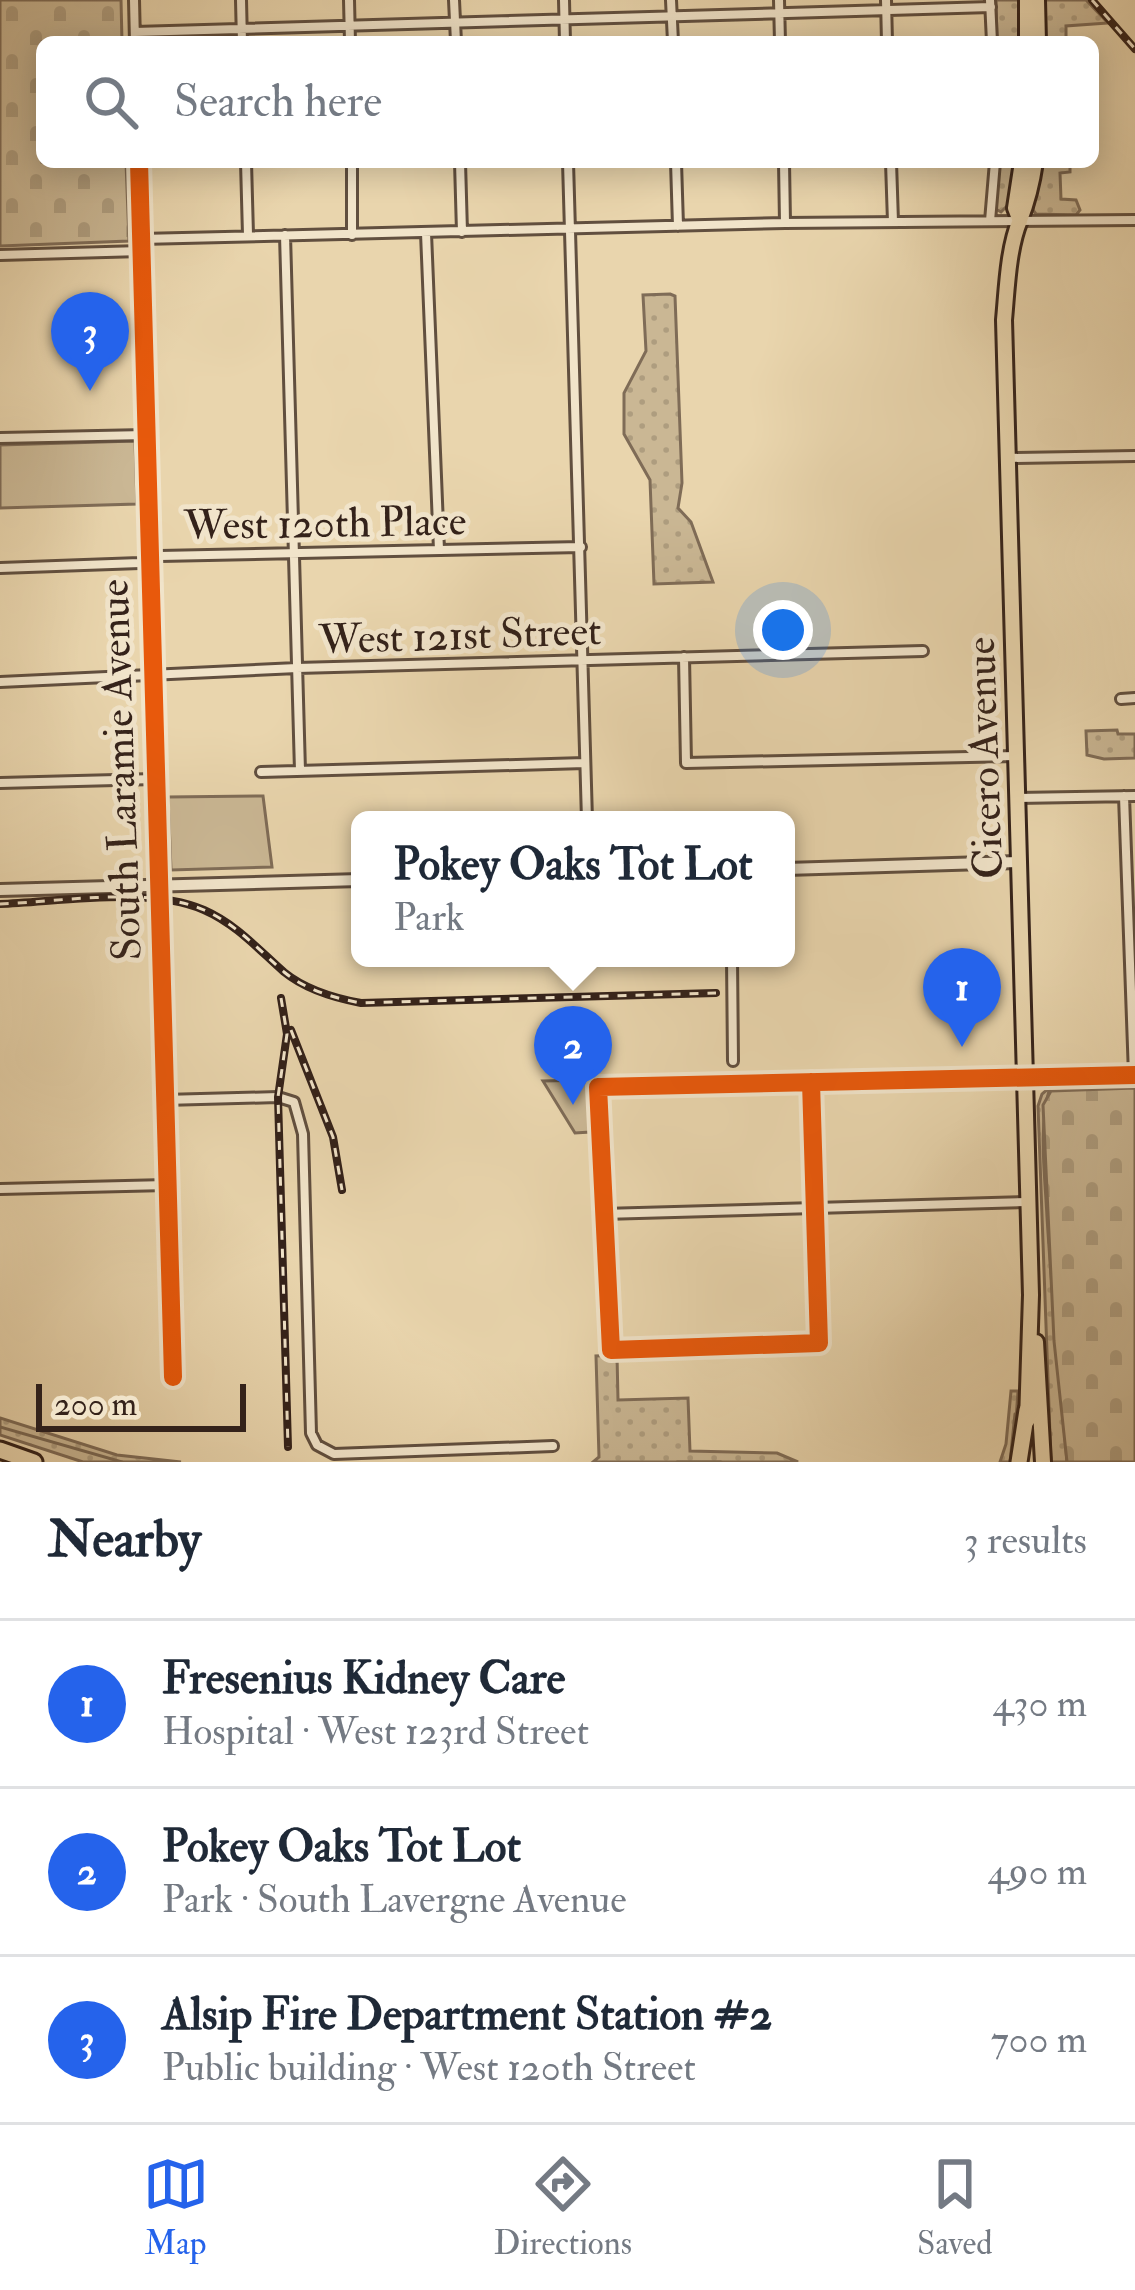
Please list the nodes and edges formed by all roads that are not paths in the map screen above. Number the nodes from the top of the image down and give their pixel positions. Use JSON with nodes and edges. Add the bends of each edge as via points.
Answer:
{"nodes":[{"id":1,"x":134,"y":0,"type":"edge"},
{"id":2,"x":241,"y":0,"type":"edge"},
{"id":3,"x":349,"y":0,"type":"edge"},
{"id":4,"x":454,"y":0,"type":"edge"},
{"id":5,"x":564,"y":0,"type":"edge"},
{"id":6,"x":671,"y":0,"type":"edge"},
{"id":7,"x":778,"y":0,"type":"edge"},
{"id":8,"x":886,"y":0,"type":"edge"},
{"id":9,"x":1027,"y":0,"type":"edge"},
{"id":10,"x":1037,"y":0,"type":"edge"},
{"id":11,"x":990,"y":3,"type":"edge"},
{"id":12,"x":886,"y":11,"type":"junction"},
{"id":13,"x":779,"y":15,"type":"junction"},
{"id":14,"x":672,"y":18,"type":"junction"},
{"id":15,"x":565,"y":21,"type":"junction"},
{"id":16,"x":455,"y":24,"type":"junction"},
{"id":17,"x":350,"y":25,"type":"junction"},
{"id":18,"x":242,"y":29,"type":"junction"},
{"id":19,"x":135,"y":36,"type":"edge"},
{"id":20,"x":148,"y":36,"type":"edge"},
{"id":21,"x":242,"y":36,"type":"edge"},
{"id":22,"x":350,"y":36,"type":"edge"},
{"id":23,"x":455,"y":36,"type":"edge"},
{"id":24,"x":565,"y":36,"type":"edge"},
{"id":25,"x":673,"y":36,"type":"edge"},
{"id":26,"x":780,"y":36,"type":"edge"},
{"id":27,"x":887,"y":36,"type":"edge"},
{"id":28,"x":992,"y":36,"type":"edge"},
{"id":29,"x":1027,"y":36,"type":"edge"},
{"id":30,"x":1039,"y":36,"type":"edge"},
{"id":31,"x":139,"y":168,"type":"edge"},
{"id":32,"x":246,"y":168,"type":"edge"},
{"id":33,"x":352,"y":168,"type":"edge"},
{"id":34,"x":460,"y":168,"type":"edge"},
{"id":35,"x":568,"y":168,"type":"edge"},
{"id":36,"x":676,"y":168,"type":"edge"},
{"id":37,"x":784,"y":168,"type":"edge"},
{"id":38,"x":891,"y":168,"type":"edge"},
{"id":39,"x":994,"y":168,"type":"edge"},
{"id":40,"x":1021,"y":168,"type":"edge"},
{"id":41,"x":1034,"y":168,"type":"edge"},
{"id":42,"x":1020,"y":220,"type":"junction"},
{"id":43,"x":1135,"y":220,"type":"edge"},
{"id":44,"x":990,"y":221,"type":"junction"},
{"id":45,"x":893,"y":222,"type":"junction"},
{"id":46,"x":785,"y":223,"type":"junction"},
{"id":47,"x":678,"y":227,"type":"junction"},
{"id":48,"x":569,"y":230,"type":"junction"},
{"id":49,"x":462,"y":232,"type":"junction"},
{"id":50,"x":426,"y":233,"type":"junction"},
{"id":51,"x":248,"y":235,"type":"junction"},
{"id":52,"x":285,"y":235,"type":"junction"},
{"id":53,"x":352,"y":235,"type":"junction"},
{"id":54,"x":141,"y":239,"type":"junction"},
{"id":55,"x":141,"y":251,"type":"junction"},
{"id":56,"x":0,"y":255,"type":"edge"},
{"id":57,"x":146,"y":435,"type":"junction"},
{"id":58,"x":0,"y":438,"type":"edge"},
{"id":59,"x":1135,"y":456,"type":"edge"},
{"id":60,"x":1007,"y":458,"type":"junction"},
{"id":61,"x":580,"y":547,"type":"junction"},
{"id":62,"x":439,"y":550,"type":"junction"},
{"id":63,"x":294,"y":554,"type":"junction"},
{"id":64,"x":149,"y":560,"type":"junction"},
{"id":65,"x":0,"y":568,"type":"edge"},
{"id":66,"x":923,"y":652,"type":"dead end"},
{"id":67,"x":684,"y":657,"type":"junction"},
{"id":68,"x":582,"y":661,"type":"junction"},
{"id":69,"x":297,"y":668,"type":"junction"},
{"id":70,"x":152,"y":673,"type":"junction"},
{"id":71,"x":0,"y":682,"type":"edge"},
{"id":72,"x":1120,"y":698,"type":"dead end"},
{"id":73,"x":1135,"y":698,"type":"edge"},
{"id":74,"x":1016,"y":756,"type":"junction"},
{"id":75,"x":585,"y":763,"type":"junction"},
{"id":76,"x":300,"y":771,"type":"junction"},
{"id":77,"x":260,"y":772,"type":"dead end"},
{"id":78,"x":155,"y":779,"type":"junction"},
{"id":79,"x":0,"y":783,"type":"edge"},
{"id":80,"x":1130,"y":796,"type":"edge"},
{"id":81,"x":1017,"y":798,"type":"junction"},
{"id":82,"x":587,"y":811,"type":"edge"},
{"id":83,"x":1018,"y":862,"type":"junction"},
{"id":84,"x":795,"y":869,"type":"edge"},
{"id":85,"x":351,"y":880,"type":"edge"},
{"id":86,"x":158,"y":886,"type":"junction"},
{"id":87,"x":0,"y":890,"type":"edge"},
{"id":88,"x":732,"y":967,"type":"edge"},
{"id":89,"x":733,"y":1061,"type":"dead end"},
{"id":90,"x":1135,"y":1075,"type":"edge"},
{"id":91,"x":1025,"y":1077,"type":"junction"},
{"id":92,"x":811,"y":1082,"type":"junction"},
{"id":93,"x":164,"y":1100,"type":"junction"},
{"id":94,"x":167,"y":1185,"type":"junction"},
{"id":95,"x":0,"y":1189,"type":"edge"},
{"id":96,"x":1028,"y":1202,"type":"junction"},
{"id":97,"x":815,"y":1207,"type":"junction"},
{"id":98,"x":603,"y":1214,"type":"junction"},
{"id":99,"x":1031,"y":1295,"type":"junction"},
{"id":100,"x":173,"y":1377,"type":"dead end"},
{"id":101,"x":1027,"y":1410,"type":"joint"},
{"id":102,"x":553,"y":1446,"type":"dead end"},
{"id":103,"x":0,"y":1450,"type":"edge"},
{"id":104,"x":34,"y":1462,"type":"edge"},
{"id":105,"x":1023,"y":1462,"type":"edge"},
{"id":106,"x":1043,"y":1462,"type":"edge"}],
"edges":[{"from":1,"to":19,"type":"street"},
{"from":2,"to":18,"type":"street"},
{"from":3,"to":17,"type":"street"},
{"from":4,"to":16,"type":"street"},
{"from":5,"to":15,"type":"street"},
{"from":6,"to":14,"type":"street"},
{"from":7,"to":13,"type":"street"},
{"from":8,"to":12,"type":"street"},
{"from":9,"to":29,"type":"main road"},
{"from":10,"to":30,"type":"main road"},
{"from":11,"to":12,"type":"street"},
{"from":11,"to":28,"type":"street"},
{"from":12,"to":13,"type":"street"},
{"from":12,"to":27,"type":"street"},
{"from":13,"to":14,"type":"street"},
{"from":13,"to":26,"type":"street"},
{"from":14,"to":15,"type":"street"},
{"from":14,"to":25,"type":"street"},
{"from":15,"to":16,"type":"street"},
{"from":15,"to":24,"type":"street"},
{"from":16,"to":17,"type":"street"},
{"from":16,"to":23,"type":"street"},
{"from":17,"to":18,"type":"street"},
{"from":17,"to":22,"type":"street"},
{"from":18,"to":20,"type":"street"},
{"from":18,"to":21,"type":"street"},
{"from":31,"to":54,"type":"street","name":"South Laramie Avenue"},
{"from":32,"to":51,"type":"street"},
{"from":33,"to":53,"type":"street"},
{"from":34,"to":49,"type":"street"},
{"from":35,"to":48,"type":"street"},
{"from":36,"to":47,"type":"street"},
{"from":37,"to":46,"type":"street"},
{"from":38,"to":45,"type":"street"},
{"from":39,"to":44,"type":"street"},
{"from":40,"to":42,"type":"main road","name":"Cicero Avenue"},
{"from":41,"to":42,"type":"main road","name":"Cicero Avenue"},
{"from":42,"to":43,"type":"street"},
{"from":42,"to":44,"type":"street"},
{"from":42,"to":60,"type":"main road","name":"Cicero Avenue","via":[[1004,320]]},
{"from":44,"to":45,"type":"street"},
{"from":45,"to":46,"type":"street"},
{"from":46,"to":47,"type":"street"},
{"from":47,"to":48,"type":"street"},
{"from":48,"to":49,"type":"street"},
{"from":48,"to":61,"type":"street"},
{"from":49,"to":50,"type":"street"},
{"from":50,"to":53,"type":"street"},
{"from":50,"to":62,"type":"street"},
{"from":51,"to":52,"type":"street"},
{"from":51,"to":54,"type":"street"},
{"from":52,"to":53,"type":"street"},
{"from":52,"to":63,"type":"street"},
{"from":54,"to":55,"type":"street","name":"South Laramie Avenue"},
{"from":55,"to":56,"type":"street"},
{"from":55,"to":57,"type":"street","name":"South Laramie Avenue"},
{"from":57,"to":58,"type":"street"},
{"from":57,"to":64,"type":"street","name":"South Laramie Avenue"},
{"from":59,"to":60,"type":"street"},
{"from":60,"to":74,"type":"main road","name":"Cicero Avenue"},
{"from":61,"to":62,"type":"street","name":"West 120th Place"},
{"from":61,"to":68,"type":"street"},
{"from":62,"to":63,"type":"street","name":"West 120th Place"},
{"from":63,"to":64,"type":"street","name":"West 120th Place"},
{"from":63,"to":69,"type":"street"},
{"from":64,"to":65,"type":"street","name":"West 120th Place"},
{"from":64,"to":70,"type":"street","name":"South Laramie Avenue"},
{"from":66,"to":67,"type":"street","name":"West 121st Street"},
{"from":67,"to":68,"type":"street","name":"West 121st Street"},
{"from":67,"to":74,"type":"street","via":[[686,763]]},
{"from":68,"to":69,"type":"street","name":"West 121st Street"},
{"from":68,"to":75,"type":"street"},
{"from":69,"to":70,"type":"street","name":"West 121st Street"},
{"from":69,"to":76,"type":"street"},
{"from":70,"to":71,"type":"street","name":"West 121st Street"},
{"from":70,"to":78,"type":"street","name":"South Laramie Avenue"},
{"from":72,"to":73,"type":"street"},
{"from":74,"to":81,"type":"main road","name":"Cicero Avenue"},
{"from":75,"to":76,"type":"street"},
{"from":75,"to":82,"type":"street"},
{"from":76,"to":77,"type":"street"},
{"from":78,"to":79,"type":"street"},
{"from":78,"to":86,"type":"street","name":"South Laramie Avenue"},
{"from":80,"to":81,"type":"street"},
{"from":80,"to":90,"type":"street"},
{"from":81,"to":83,"type":"main road","name":"Cicero Avenue"},
{"from":83,"to":84,"type":"street"},
{"from":83,"to":91,"type":"main road","name":"Cicero Avenue"},
{"from":85,"to":86,"type":"street"},
{"from":86,"to":87,"type":"street"},
{"from":86,"to":93,"type":"street","name":"South Laramie Avenue"},
{"from":88,"to":89,"type":"street"},
{"from":90,"to":91,"type":"street"},
{"from":91,"to":92,"type":"street"},
{"from":91,"to":96,"type":"main road","name":"Cicero Avenue"},
{"from":92,"to":97,"type":"street"},
{"from":92,"to":98,"type":"street","via":[[598,1087]]},
{"from":93,"to":94,"type":"street","name":"South Laramie Avenue"},
{"from":93,"to":102,"type":"street","via":[[294,1102],[303,1134],[317,1445],[334,1454]]},
{"from":94,"to":95,"type":"street"},
{"from":94,"to":100,"type":"street","name":"South Laramie Avenue"},
{"from":96,"to":97,"type":"street"},
{"from":96,"to":99,"type":"main road","name":"Cicero Avenue"},
{"from":97,"to":98,"type":"street"},
{"from":97,"to":98,"type":"street","via":[[818,1343],[611,1350]]},
{"from":99,"to":101,"type":"main road","name":"Cicero Avenue"},
{"from":99,"to":106,"type":"main road","name":"Cicero Avenue"},
{"from":101,"to":105,"type":"highway"},
{"from":103,"to":104,"type":"highway"}]}
